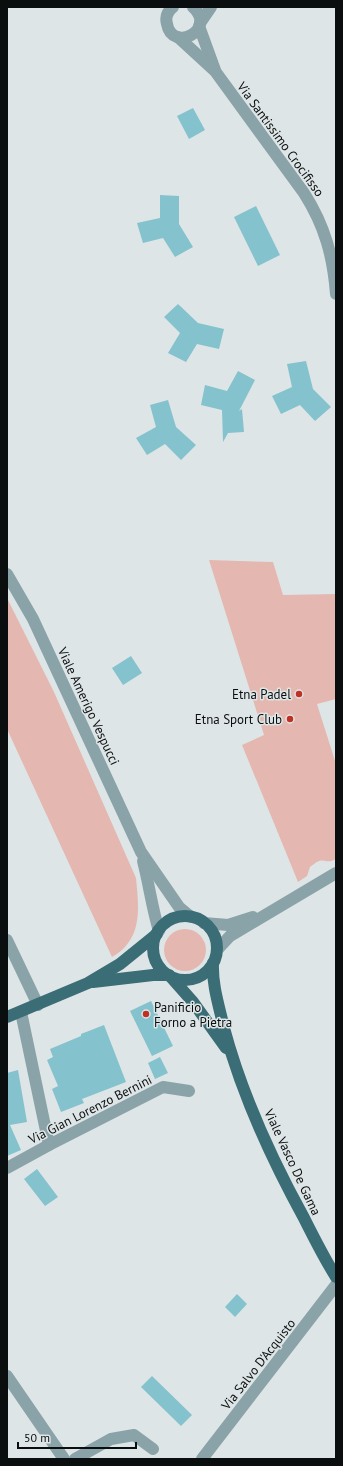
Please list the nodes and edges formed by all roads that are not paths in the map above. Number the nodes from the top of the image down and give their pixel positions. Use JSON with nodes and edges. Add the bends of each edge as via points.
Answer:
{"nodes":[{"id":1,"x":160,"y":7,"type":"edge"},
{"id":2,"x":173,"y":7,"type":"edge"},
{"id":3,"x":193,"y":7,"type":"edge"},
{"id":4,"x":211,"y":7,"type":"edge"},
{"id":5,"x":200,"y":24,"type":"junction"},
{"id":6,"x":167,"y":26,"type":"junction"},
{"id":7,"x":178,"y":37,"type":"junction"},
{"id":8,"x":215,"y":72,"type":"junction"},
{"id":9,"x":336,"y":294,"type":"edge"},
{"id":10,"x":7,"y":574,"type":"edge"},
{"id":11,"x":141,"y":852,"type":"junction"},
{"id":12,"x":336,"y":873,"type":"edge"},
{"id":13,"x":271,"y":911,"type":"junction"},
{"id":14,"x":191,"y":917,"type":"junction"},
{"id":15,"x":204,"y":923,"type":"junction"},
{"id":16,"x":158,"y":932,"type":"junction"},
{"id":17,"x":7,"y":940,"type":"edge"},
{"id":18,"x":217,"y":950,"type":"junction"},
{"id":19,"x":213,"y":963,"type":"junction"},
{"id":20,"x":170,"y":976,"type":"junction"},
{"id":21,"x":88,"y":983,"type":"junction"},
{"id":22,"x":38,"y":1004,"type":"junction"},
{"id":23,"x":21,"y":1012,"type":"junction"},
{"id":24,"x":7,"y":1017,"type":"edge"},
{"id":25,"x":232,"y":1057,"type":"junction"},
{"id":26,"x":189,"y":1092,"type":"dead end"},
{"id":27,"x":49,"y":1145,"type":"junction"},
{"id":28,"x":7,"y":1168,"type":"edge"},
{"id":29,"x":336,"y":1276,"type":"edge"},
{"id":30,"x":336,"y":1285,"type":"edge"},
{"id":31,"x":7,"y":1376,"type":"edge"},
{"id":32,"x":153,"y":1449,"type":"dead end"},
{"id":33,"x":64,"y":1459,"type":"edge"},
{"id":34,"x":75,"y":1459,"type":"edge"},
{"id":35,"x":202,"y":1459,"type":"edge"}],
"edges":[{"from":1,"to":6,"type":"street"},
{"from":2,"to":6,"type":"street","via":[[167,15]]},
{"from":3,"to":5,"type":"street","via":[[198,13]]},
{"from":4,"to":5,"type":"street"},
{"from":5,"to":7,"type":"street","via":[[191,36]]},
{"from":5,"to":8,"type":"street"},
{"from":6,"to":7,"type":"street"},
{"from":7,"to":8,"type":"street"},
{"from":8,"to":9,"type":"street","name":"Via Santissimo Crocifisso","via":[[314,208],[330,249]]},
{"from":10,"to":11,"type":"street","name":"Viale Amerigo Vespucci","via":[[33,619]]},
{"from":11,"to":14,"type":"street","via":[[179,907]]},
{"from":11,"to":16,"type":"street"},
{"from":12,"to":13,"type":"street"},
{"from":13,"to":15,"type":"street","via":[[228,925]]},
{"from":13,"to":18,"type":"street","via":[[230,936]]},
{"from":14,"to":15,"type":"main road"},
{"from":14,"to":16,"type":"main road","via":[[175,918]]},
{"from":15,"to":18,"type":"main road","via":[[214,935]]},
{"from":16,"to":20,"type":"main road","via":[[154,941],[155,958]]},
{"from":16,"to":21,"type":"main road","via":[[120,964]]},
{"from":17,"to":22,"type":"street"},
{"from":18,"to":19,"type":"main road"},
{"from":19,"to":20,"type":"main road","via":[[195,978],[182,980]]},
{"from":19,"to":25,"type":"main road","via":[[215,994]]},
{"from":20,"to":21,"type":"main road","via":[[153,975]]},
{"from":20,"to":25,"type":"main road","via":[[212,1026]]},
{"from":21,"to":22,"type":"main road"},
{"from":22,"to":23,"type":"main road"},
{"from":23,"to":24,"type":"main road"},
{"from":23,"to":27,"type":"street"},
{"from":25,"to":29,"type":"main road","name":"Viale Vasco De Gama","via":[[265,1142],[289,1192]]},
{"from":26,"to":27,"type":"street","name":"Via Gian Lorenzo Bernini","via":[[163,1087]]},
{"from":27,"to":28,"type":"street","name":"Via Gian Lorenzo Bernini"},
{"from":30,"to":35,"type":"street","name":"Via Salvo D'Acquisto"},
{"from":31,"to":33,"type":"street"},
{"from":32,"to":34,"type":"street","via":[[134,1435],[111,1439]]}]}
